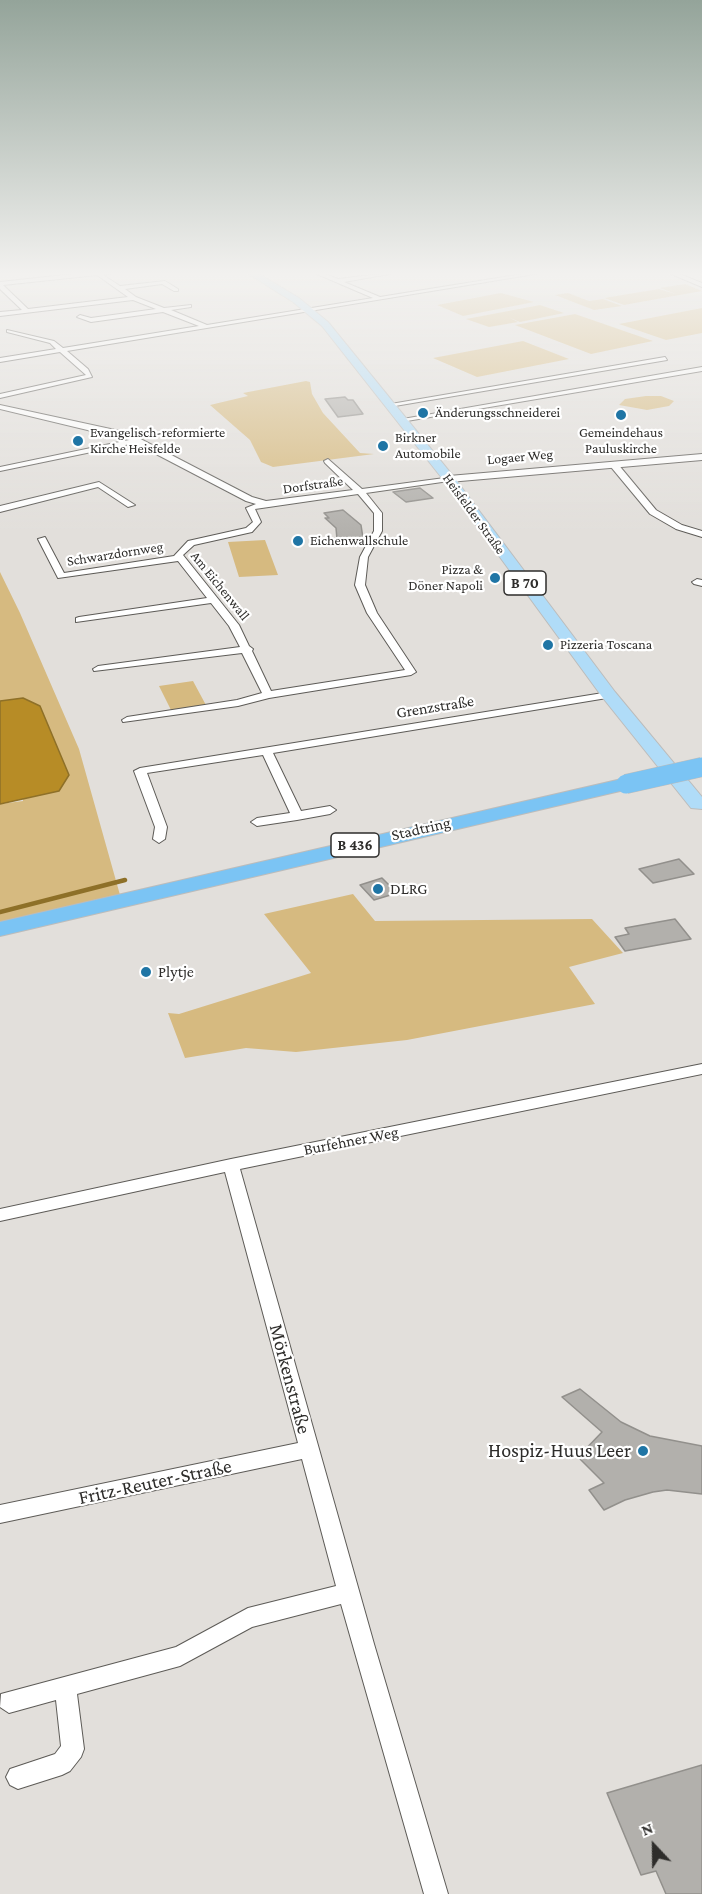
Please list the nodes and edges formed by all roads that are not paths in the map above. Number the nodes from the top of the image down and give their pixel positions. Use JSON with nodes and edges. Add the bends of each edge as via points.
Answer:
{"nodes":[{"id":1,"x":73,"y":359,"type":"edge"},
{"id":2,"x":353,"y":359,"type":"edge"},
{"id":3,"x":663,"y":359,"type":"edge"},
{"id":4,"x":702,"y":369,"type":"edge"},
{"id":5,"x":0,"y":396,"type":"edge"},
{"id":6,"x":389,"y":405,"type":"junction"},
{"id":7,"x":0,"y":407,"type":"edge"},
{"id":8,"x":401,"y":420,"type":"junction"},
{"id":9,"x":138,"y":440,"type":"junction"},
{"id":10,"x":702,"y":458,"type":"edge"},
{"id":11,"x":328,"y":461,"type":"dead end"},
{"id":12,"x":614,"y":465,"type":"junction"},
{"id":13,"x":0,"y":469,"type":"edge"},
{"id":14,"x":448,"y":479,"type":"junction"},
{"id":15,"x":361,"y":492,"type":"junction"},
{"id":16,"x":266,"y":504,"type":"junction"},
{"id":17,"x":130,"y":505,"type":"dead end"},
{"id":18,"x":0,"y":509,"type":"edge"},
{"id":19,"x":702,"y":534,"type":"edge"},
{"id":20,"x":42,"y":539,"type":"dead end"},
{"id":21,"x":178,"y":558,"type":"junction"},
{"id":22,"x":212,"y":600,"type":"junction"},
{"id":23,"x":79,"y":620,"type":"dead end"},
{"id":24,"x":248,"y":648,"type":"junction"},
{"id":25,"x":98,"y":669,"type":"dead end"},
{"id":26,"x":268,"y":695,"type":"junction"},
{"id":27,"x":609,"y":695,"type":"junction"},
{"id":28,"x":127,"y":720,"type":"dead end"},
{"id":29,"x":267,"y":752,"type":"junction"},
{"id":30,"x":702,"y":767,"type":"edge"},
{"id":31,"x":701,"y":805,"type":"edge"},
{"id":32,"x":330,"y":810,"type":"dead end"},
{"id":33,"x":297,"y":816,"type":"junction"},
{"id":34,"x":257,"y":822,"type":"dead end"},
{"id":35,"x":159,"y":839,"type":"dead end"},
{"id":36,"x":0,"y":929,"type":"edge"},
{"id":37,"x":702,"y":1069,"type":"edge"},
{"id":38,"x":231,"y":1165,"type":"junction"},
{"id":39,"x":0,"y":1215,"type":"edge"},
{"id":40,"x":310,"y":1449,"type":"junction"},
{"id":41,"x":0,"y":1514,"type":"edge"},
{"id":42,"x":349,"y":1592,"type":"junction"},
{"id":43,"x":65,"y":1687,"type":"junction"},
{"id":44,"x":9,"y":1702,"type":"dead end"},
{"id":45,"x":18,"y":1777,"type":"dead end"},
{"id":46,"x":436,"y":1894,"type":"edge"}],
"edges":[{"from":1,"to":5,"type":"street","via":[[89,377]]},
{"from":2,"to":6,"type":"main road","name":"Heisfelder Straße","number":"B 70"},
{"from":3,"to":6,"type":"street"},
{"from":4,"to":8,"type":"street"},
{"from":6,"to":8,"type":"main road","name":"Heisfelder Straße","number":"B 70"},
{"from":7,"to":9,"type":"street","name":"Dorfstraße"},
{"from":8,"to":14,"type":"main road","name":"Heisfelder Straße","number":"B 70"},
{"from":9,"to":13,"type":"street"},
{"from":9,"to":16,"type":"street","name":"Dorfstraße"},
{"from":10,"to":12,"type":"street","name":"Logaer Weg"},
{"from":11,"to":15,"type":"street","name":"Dorfstraße"},
{"from":12,"to":14,"type":"street","name":"Logaer Weg"},
{"from":12,"to":19,"type":"street","via":[[653,512],[679,527]]},
{"from":14,"to":15,"type":"street","name":"Dorfstraße"},
{"from":14,"to":27,"type":"main road","name":"Heisfelder Straße","number":"B 70"},
{"from":15,"to":16,"type":"street","name":"Dorfstraße"},
{"from":15,"to":26,"type":"street","via":[[372,503],[379,520],[375,540],[364,557],[360,585],[372,613],[411,672]]},
{"from":16,"to":21,"type":"street","name":"Am Eichenwall","via":[[250,508],[257,522],[249,530],[191,543],[180,551]]},
{"from":17,"to":18,"type":"street","via":[[99,484]]},
{"from":20,"to":21,"type":"street","name":"Schwarzdornweg","via":[[61,576]]},
{"from":21,"to":22,"type":"street","name":"Am Eichenwall"},
{"from":22,"to":23,"type":"street"},
{"from":22,"to":24,"type":"street","name":"Am Eichenwall"},
{"from":24,"to":25,"type":"street"},
{"from":24,"to":26,"type":"street","name":"Am Eichenwall"},
{"from":26,"to":28,"type":"street"},
{"from":27,"to":29,"type":"street","name":"Grenzstraße"},
{"from":27,"to":31,"type":"main road","name":"Heisfelder Straße","number":"B 70"},
{"from":29,"to":33,"type":"street"},
{"from":29,"to":35,"type":"street","name":"Grenzstraße","via":[[140,771],[162,826]]},
{"from":30,"to":36,"type":"highway","name":"Stadtring","number":"B 436","bridge":true},
{"from":32,"to":33,"type":"street"},
{"from":33,"to":34,"type":"street"},
{"from":37,"to":38,"type":"street","name":"Burfehner Weg"},
{"from":38,"to":39,"type":"street","name":"Burfehner Weg"},
{"from":38,"to":40,"type":"street","name":"Mörkenstraße"},
{"from":40,"to":41,"type":"street","name":"Fritz-Reuter-Straße"},
{"from":40,"to":42,"type":"street","name":"Mörkenstraße"},
{"from":42,"to":43,"type":"street","via":[[248,1618],[180,1656]]},
{"from":42,"to":46,"type":"street","name":"Mörkenstraße"},
{"from":43,"to":44,"type":"street"},
{"from":43,"to":45,"type":"street","via":[[73,1749],[62,1763]]}]}
